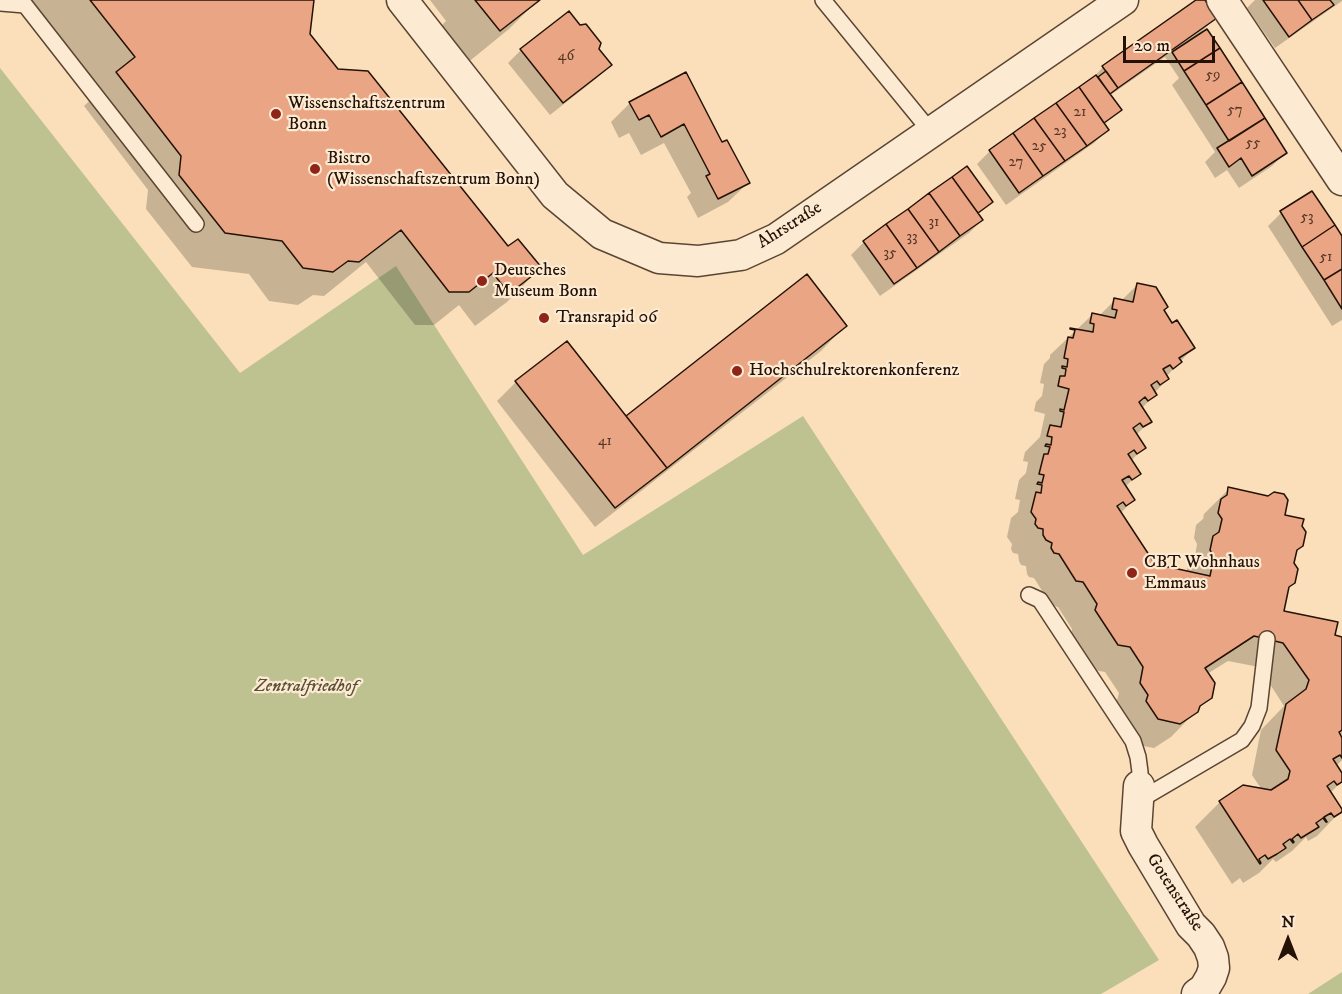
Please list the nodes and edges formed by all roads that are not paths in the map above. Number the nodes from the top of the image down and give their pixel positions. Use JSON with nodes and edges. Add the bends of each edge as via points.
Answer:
{"nodes":[{"id":1,"x":402,"y":0,"type":"edge"},
{"id":2,"x":823,"y":0,"type":"edge"},
{"id":3,"x":1124,"y":0,"type":"edge"},
{"id":4,"x":1222,"y":0,"type":"edge"},
{"id":5,"x":0,"y":3,"type":"edge"},
{"id":6,"x":931,"y":132,"type":"junction"},
{"id":7,"x":1342,"y":180,"type":"edge"},
{"id":8,"x":196,"y":224,"type":"dead end"},
{"id":9,"x":1029,"y":595,"type":"dead end"},
{"id":10,"x":1267,"y":639,"type":"dead end"},
{"id":11,"x":1139,"y":794,"type":"junction"},
{"id":12,"x":1197,"y":994,"type":"edge"}],
"edges":[{"from":1,"to":6,"type":"street","name":"Ahrstraße","via":[[555,195],[602,234],[658,258],[698,261],[750,251],[776,238]]},
{"from":2,"to":6,"type":"lane"},
{"from":3,"to":6,"type":"street","name":"Ahrstraße"},
{"from":4,"to":7,"type":"street"},
{"from":5,"to":8,"type":"lane","via":[[25,5]]},
{"from":9,"to":11,"type":"lane","via":[[1040,600],[1133,741],[1140,772]]},
{"from":10,"to":11,"type":"lane","via":[[1259,708],[1242,740]]},
{"from":11,"to":12,"type":"street","name":"Gotenstraße","via":[[1136,831],[1213,958],[1211,977]]}]}
